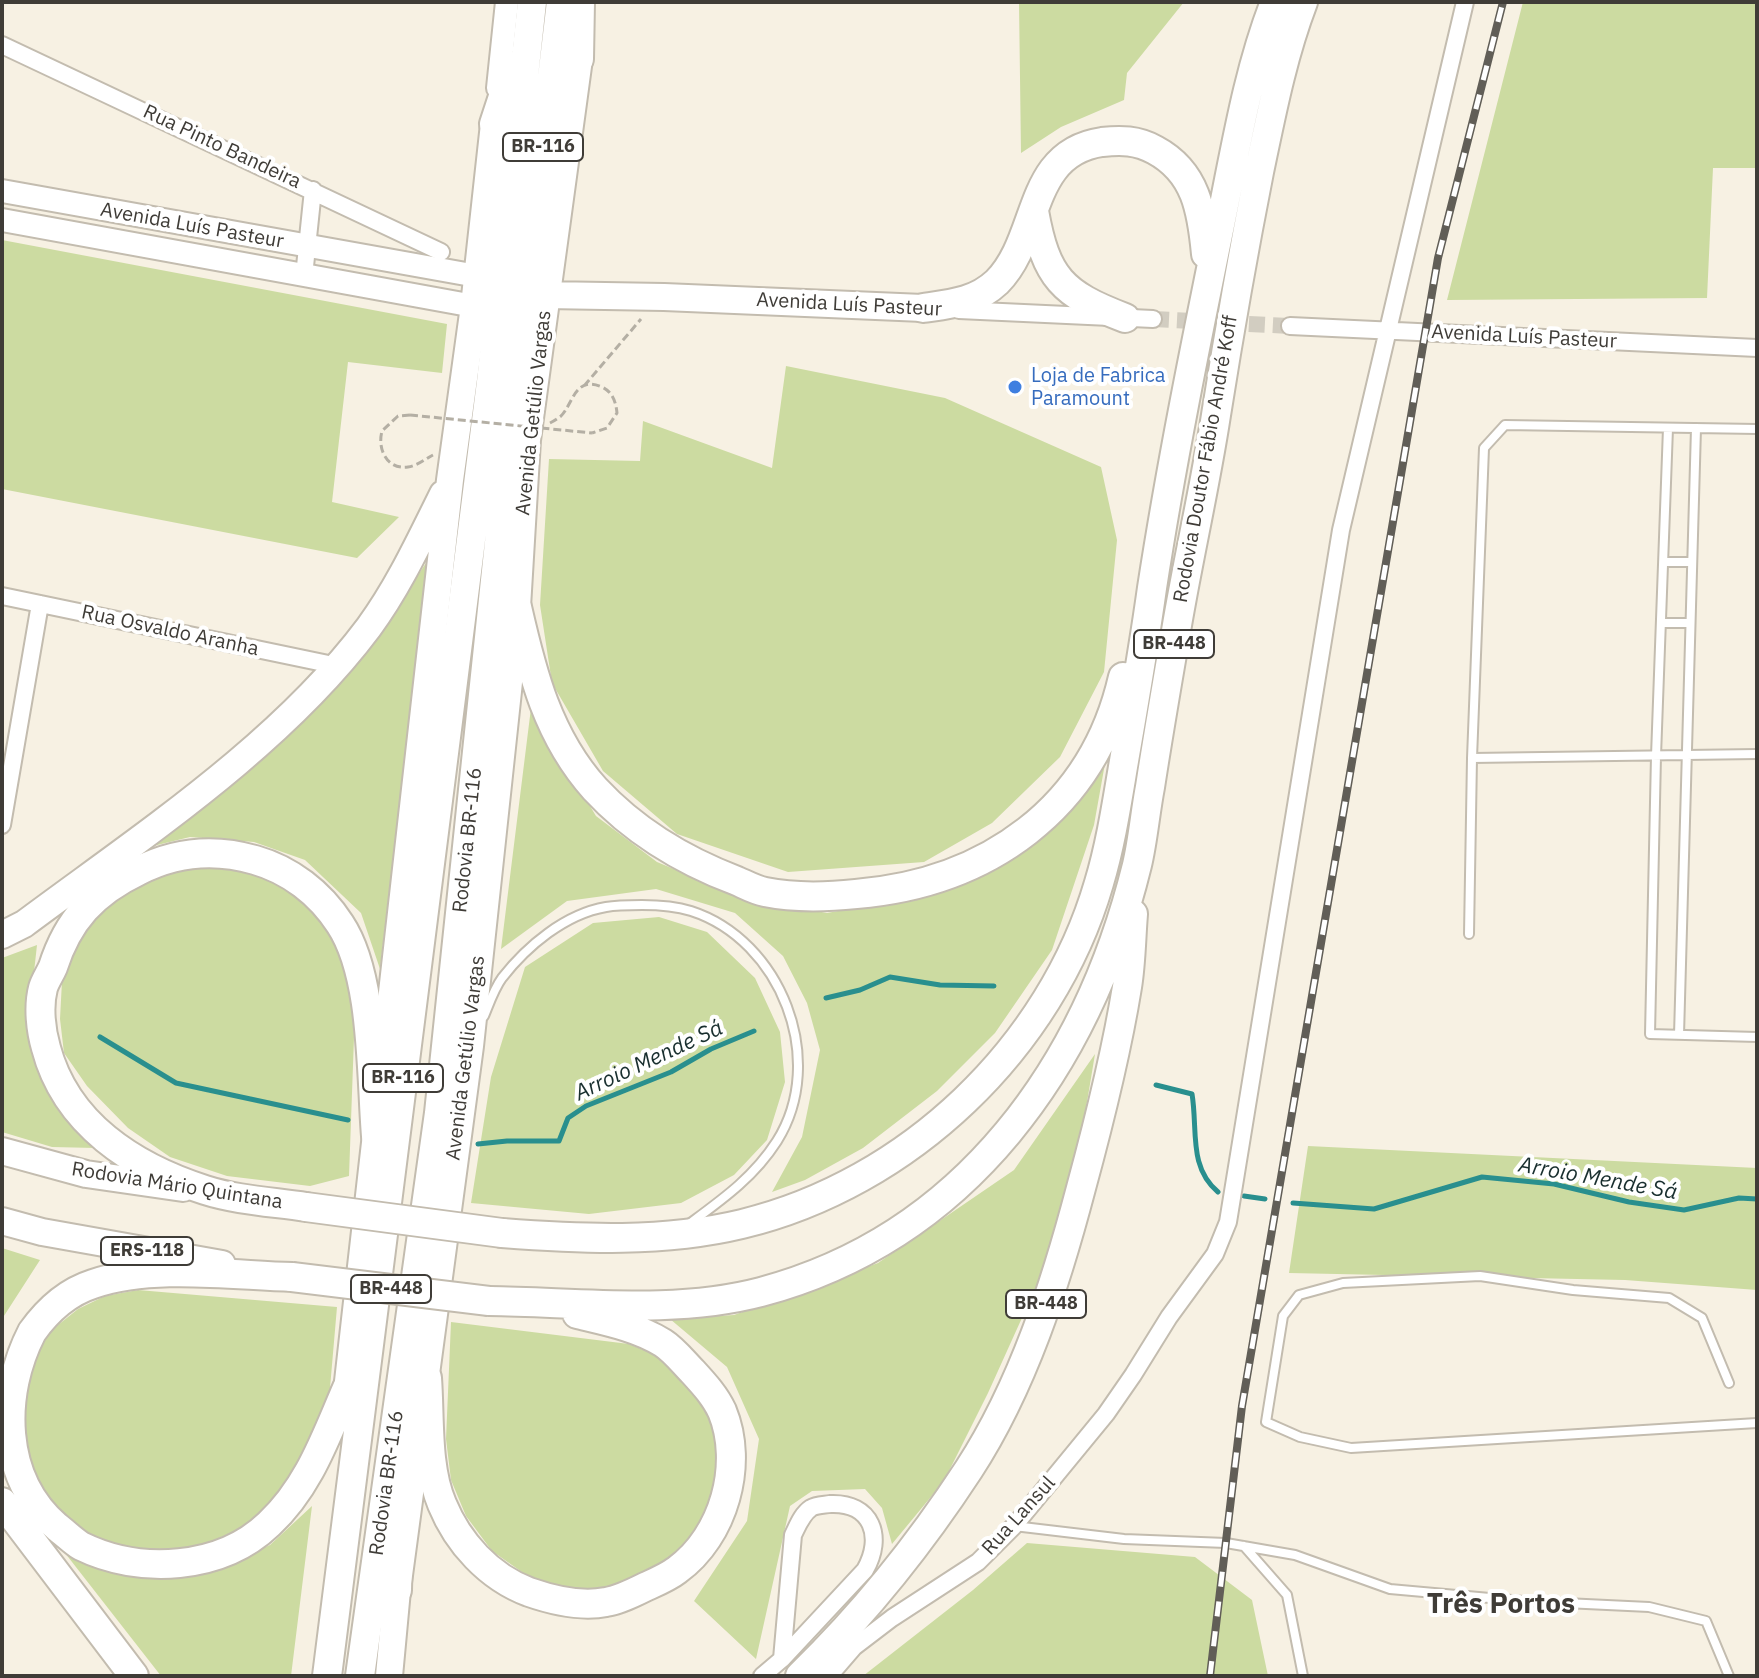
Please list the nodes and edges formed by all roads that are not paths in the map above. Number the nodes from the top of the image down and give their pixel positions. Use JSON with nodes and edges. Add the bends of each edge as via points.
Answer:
{"nodes":[{"id":1,"x":561,"y":2,"type":"edge"},
{"id":2,"x":580,"y":2,"type":"edge"},
{"id":3,"x":588,"y":2,"type":"edge"},
{"id":4,"x":1275,"y":2,"type":"edge"},
{"id":5,"x":1303,"y":2,"type":"edge"},
{"id":6,"x":1465,"y":2,"type":"edge"},
{"id":7,"x":523,"y":4,"type":"edge"},
{"id":8,"x":2,"y":45,"type":"edge"},
{"id":9,"x":579,"y":59,"type":"junction"},
{"id":10,"x":494,"y":124,"type":"joint"},
{"id":11,"x":313,"y":190,"type":"junction"},
{"id":12,"x":2,"y":191,"type":"edge"},
{"id":13,"x":1034,"y":210,"type":"junction"},
{"id":14,"x":2,"y":220,"type":"edge"},
{"id":15,"x":308,"y":247,"type":"junction"},
{"id":16,"x":441,"y":252,"type":"dead end"},
{"id":17,"x":304,"y":276,"type":"junction"},
{"id":18,"x":477,"y":276,"type":"junction"},
{"id":19,"x":1209,"y":278,"type":"junction"},
{"id":20,"x":546,"y":295,"type":"junction"},
{"id":21,"x":474,"y":306,"type":"junction"},
{"id":22,"x":923,"y":308,"type":"junction"},
{"id":23,"x":1139,"y":318,"type":"joint"},
{"id":24,"x":1290,"y":326,"type":"tunnel mouth"},
{"id":25,"x":1386,"y":331,"type":"junction"},
{"id":26,"x":1757,"y":348,"type":"edge"},
{"id":27,"x":1668,"y":428,"type":"junction"},
{"id":28,"x":1696,"y":428,"type":"junction"},
{"id":29,"x":1757,"y":429,"type":"edge"},
{"id":30,"x":450,"y":480,"type":"junction"},
{"id":31,"x":1664,"y":562,"type":"junction"},
{"id":32,"x":1692,"y":562,"type":"junction"},
{"id":33,"x":2,"y":596,"type":"edge"},
{"id":34,"x":40,"y":604,"type":"junction"},
{"id":35,"x":517,"y":607,"type":"junction"},
{"id":36,"x":1149,"y":611,"type":"junction"},
{"id":37,"x":1662,"y":623,"type":"junction"},
{"id":38,"x":1690,"y":623,"type":"junction"},
{"id":39,"x":338,"y":666,"type":"junction"},
{"id":40,"x":1687,"y":753,"type":"junction"},
{"id":41,"x":1757,"y":754,"type":"edge"},
{"id":42,"x":1656,"y":756,"type":"junction"},
{"id":43,"x":1472,"y":758,"type":"junction"},
{"id":44,"x":2,"y":825,"type":"edge"},
{"id":45,"x":1137,"y":865,"type":"junction"},
{"id":46,"x":1469,"y":934,"type":"dead end"},
{"id":47,"x":2,"y":935,"type":"edge"},
{"id":48,"x":1679,"y":1035,"type":"junction"},
{"id":49,"x":1757,"y":1037,"type":"edge"},
{"id":50,"x":470,"y":1046,"type":"junction"},
{"id":51,"x":376,"y":1136,"type":"junction"},
{"id":52,"x":2,"y":1151,"type":"edge"},
{"id":53,"x":207,"y":1191,"type":"junction"},
{"id":54,"x":2,"y":1221,"type":"edge"},
{"id":55,"x":502,"y":1233,"type":"joint"},
{"id":56,"x":676,"y":1234,"type":"junction"},
{"id":57,"x":292,"y":1277,"type":"junction"},
{"id":58,"x":530,"y":1301,"type":"junction"},
{"id":59,"x":427,"y":1378,"type":"junction"},
{"id":60,"x":1729,"y":1383,"type":"dead end"},
{"id":61,"x":347,"y":1388,"type":"junction"},
{"id":62,"x":399,"y":1393,"type":"junction"},
{"id":63,"x":1757,"y":1423,"type":"edge"},
{"id":64,"x":2,"y":1502,"type":"edge"},
{"id":65,"x":1014,"y":1526,"type":"junction"},
{"id":66,"x":1243,"y":1546,"type":"junction"},
{"id":67,"x":397,"y":1590,"type":"junction"},
{"id":68,"x":332,"y":1632,"type":"junction"},
{"id":69,"x":791,"y":1668,"type":"edge"},
{"id":70,"x":134,"y":1676,"type":"edge"},
{"id":71,"x":327,"y":1676,"type":"edge"},
{"id":72,"x":360,"y":1676,"type":"edge"},
{"id":73,"x":389,"y":1676,"type":"edge"},
{"id":74,"x":762,"y":1676,"type":"edge"},
{"id":75,"x":829,"y":1676,"type":"edge"},
{"id":76,"x":1303,"y":1676,"type":"edge"},
{"id":77,"x":1729,"y":1676,"type":"edge"}],
"edges":[{"from":1,"to":62,"type":"highway","name":"Rodovia BR-116","number":"BR-116","via":[[439,1113]]},
{"from":2,"to":9,"type":"highway"},
{"from":3,"to":9,"type":"main road"},
{"from":4,"to":19,"type":"highway","name":"Rodovia Doutor Fábio André Koff","number":"BR-448","via":[[1246,103]]},
{"from":5,"to":45,"type":"highway","name":"Rodovia Doutor Fábio André Koff","number":"BR-448","via":[[1273,103],[1237,283]]},
{"from":6,"to":25,"type":"street","name":"Rua Lansul"},
{"from":7,"to":10,"type":"highway","number":"BR-116"},
{"from":7,"to":68,"type":"highway","name":"Rodovia BR-116","number":"BR-116","via":[[491,382]]},
{"from":8,"to":11,"type":"street","name":"Rua Pinto Bandeira"},
{"from":9,"to":20,"type":"highway","name":"Avenida Getúlio Vargas"},
{"from":10,"to":18,"type":"highway","name":"Rodovia BR-116"},
{"from":11,"to":15,"type":"street"},
{"from":11,"to":16,"type":"street","name":"Rua Pinto Bandeira"},
{"from":12,"to":15,"type":"main road","name":"Avenida Luís Pasteur"},
{"from":13,"to":19,"type":"highway","via":[[1041,186],[1070,155],[1090,144],[1144,144],[1183,171],[1196,197]]},
{"from":13,"to":22,"type":"highway","via":[[1013,261],[997,281],[964,302]]},
{"from":13,"to":23,"type":"highway","via":[[1045,258],[1063,286],[1089,304]]},
{"from":14,"to":17,"type":"main road","name":"Avenida Luís Pasteur"},
{"from":15,"to":17,"type":"street"},
{"from":15,"to":18,"type":"main road","name":"Avenida Luís Pasteur"},
{"from":17,"to":21,"type":"main road","name":"Avenida Luís Pasteur"},
{"from":18,"to":21,"type":"highway","name":"Rodovia BR-116"},
{"from":19,"to":36,"type":"highway","name":"Rodovia Doutor Fábio André Koff","number":"BR-448"},
{"from":20,"to":22,"type":"highway","name":"Avenida Luís Pasteur"},
{"from":20,"to":35,"type":"highway","name":"Avenida Getúlio Vargas","via":[[527,440]]},
{"from":21,"to":30,"type":"highway","name":"Rodovia BR-116"},
{"from":22,"to":23,"type":"street","name":"Avenida Luís Pasteur"},
{"from":24,"to":25,"type":"street","name":"Avenida Luís Pasteur"},
{"from":25,"to":26,"type":"street","name":"Avenida Luís Pasteur"},
{"from":25,"to":65,"type":"street","name":"Rua Lansul","via":[[1341,530],[1228,1222],[1215,1254],[1106,1414]]},
{"from":27,"to":28,"type":"lane"},
{"from":27,"to":31,"type":"lane"},
{"from":27,"to":43,"type":"lane","via":[[1505,425],[1484,448]]},
{"from":28,"to":29,"type":"lane"},
{"from":28,"to":32,"type":"lane"},
{"from":30,"to":39,"type":"highway","via":[[407,569]]},
{"from":30,"to":51,"type":"highway","name":"Rodovia BR-116"},
{"from":31,"to":32,"type":"lane"},
{"from":31,"to":37,"type":"lane"},
{"from":32,"to":38,"type":"lane"},
{"from":33,"to":34,"type":"street","name":"Rua Osvaldo Aranha"},
{"from":34,"to":39,"type":"street","name":"Rua Osvaldo Aranha"},
{"from":34,"to":44,"type":"street"},
{"from":35,"to":36,"type":"highway","via":[[550,722],[595,789],[666,848],[716,873],[764,892],[829,896],[885,892],[943,878],[1001,852],[1037,824],[1098,750],[1118,698],[1133,632]]},
{"from":35,"to":50,"type":"highway","name":"Avenida Getúlio Vargas"},
{"from":36,"to":56,"type":"highway","name":"Rodovia Doutor Fábio André Koff","number":"BR-448","via":[[1099,884],[1080,936],[1034,1021],[959,1106],[870,1172],[779,1214]]},
{"from":37,"to":38,"type":"lane"},
{"from":37,"to":42,"type":"lane"},
{"from":38,"to":40,"type":"lane"},
{"from":39,"to":47,"type":"highway","via":[[287,720],[159,824]]},
{"from":40,"to":41,"type":"lane"},
{"from":40,"to":42,"type":"lane"},
{"from":40,"to":48,"type":"lane"},
{"from":42,"to":43,"type":"lane"},
{"from":42,"to":48,"type":"lane","via":[[1650,1034]]},
{"from":43,"to":46,"type":"lane"},
{"from":45,"to":58,"type":"highway","name":"Rodovia Doutor Fábio André Koff","number":"BR-448","via":[[1083,1018],[1028,1110],[972,1175],[900,1229],[803,1279],[757,1293],[648,1304]]},
{"from":45,"to":69,"type":"highway","number":"BR-448","via":[[1127,984],[1104,1102],[1055,1282],[1031,1343],[970,1468],[890,1578],[832,1645]]},
{"from":48,"to":49,"type":"lane"},
{"from":50,"to":56,"type":"lane","via":[[500,980],[550,932],[580,915],[606,907],[660,905],[691,911],[747,945],[780,991],[793,1021],[798,1090],[779,1138],[762,1163],[745,1183]]},
{"from":50,"to":59,"type":"highway","name":"Avenida Getúlio Vargas"},
{"from":51,"to":53,"type":"highway","via":[[366,1005],[358,965],[340,924],[298,879],[272,865],[208,852],[178,855],[123,878],[76,917],[43,987],[43,1037],[51,1069],[91,1128],[145,1166]]},
{"from":51,"to":61,"type":"highway","name":"Rodovia BR-116"},
{"from":52,"to":53,"type":"highway","name":"Rodovia Mário Quintana","via":[[86,1174]]},
{"from":53,"to":55,"type":"highway","name":"Rodovia Mário Quintana","number":"BR-448","bridge":true},
{"from":54,"to":57,"type":"highway","number":"ERS-118"},
{"from":55,"to":56,"type":"highway","name":"Rodovia Doutor Fábio André Koff","number":"BR-448","via":[[613,1239]]},
{"from":57,"to":58,"type":"highway","name":"Rodovia Doutor Fábio André Koff","number":"BR-448","bridge":true,"via":[[489,1301]]},
{"from":57,"to":61,"type":"highway","via":[[125,1276],[90,1284],[62,1300],[33,1330],[9,1370],[5,1437],[14,1470],[29,1498],[79,1545],[138,1562],[210,1558],[247,1543],[294,1496],[313,1468]]},
{"from":58,"to":59,"type":"highway","via":[[628,1327],[664,1344],[708,1389],[722,1412],[731,1457],[729,1485],[721,1513],[679,1569],[605,1603],[550,1600],[515,1587],[486,1567],[457,1535],[440,1501]]},
{"from":59,"to":67,"type":"highway","name":"Avenida Getúlio Vargas"},
{"from":60,"to":63,"type":"lane","via":[[1702,1318],[1669,1298],[1480,1276],[1343,1283],[1299,1295],[1283,1316],[1266,1422],[1300,1437],[1351,1448]]},
{"from":61,"to":68,"type":"highway","name":"Rodovia BR-116"},
{"from":62,"to":67,"type":"highway","number":"BR-116"},
{"from":62,"to":72,"type":"highway","name":"Rodovia BR-116","number":"BR-116"},
{"from":64,"to":70,"type":"highway"},
{"from":65,"to":66,"type":"lane"},
{"from":65,"to":75,"type":"street","name":"Rua Lansul","via":[[978,1562],[854,1647]]},
{"from":66,"to":76,"type":"lane","via":[[1287,1595]]},
{"from":66,"to":77,"type":"lane","via":[[1295,1555],[1390,1589],[1649,1607],[1706,1621]]},
{"from":67,"to":73,"type":"highway","name":"Avenida Getúlio Vargas"},
{"from":68,"to":71,"type":"highway","name":"Rodovia BR-116","number":"BR-116"},
{"from":69,"to":69,"type":"street","via":[[872,1557],[874,1530],[852,1507],[810,1508],[793,1535]]},
{"from":69,"to":74,"type":"street"}]}
